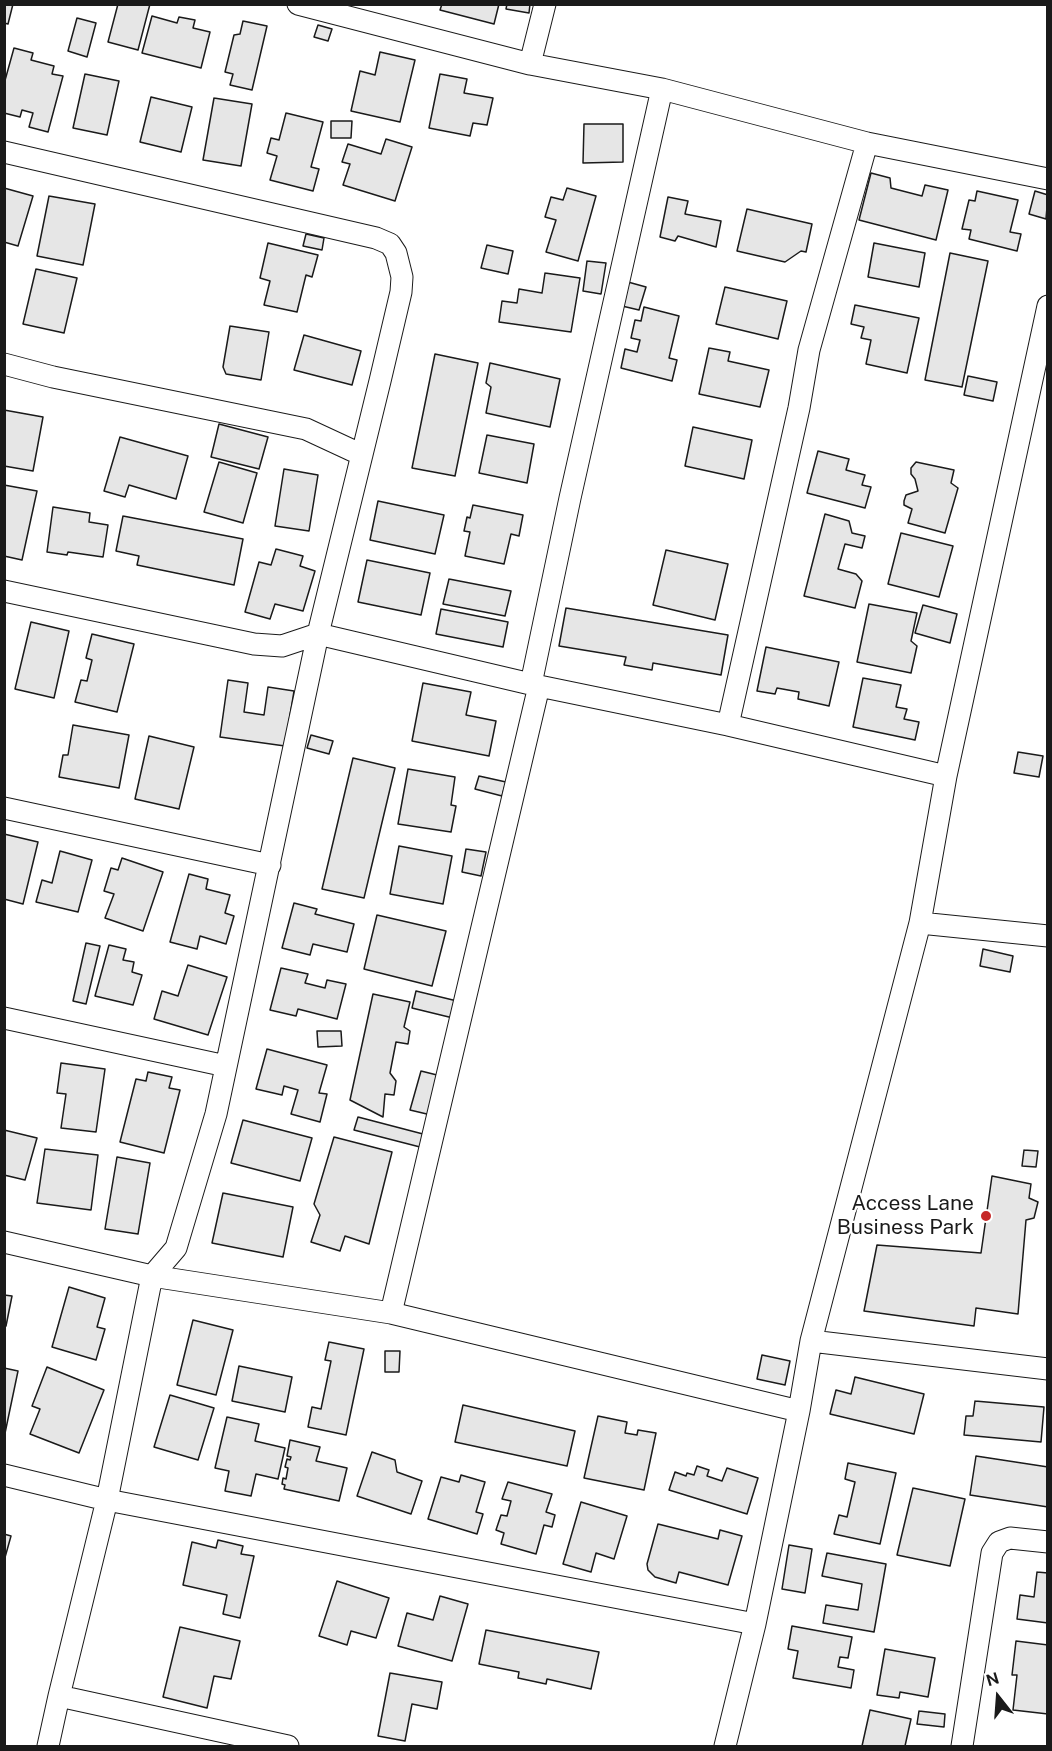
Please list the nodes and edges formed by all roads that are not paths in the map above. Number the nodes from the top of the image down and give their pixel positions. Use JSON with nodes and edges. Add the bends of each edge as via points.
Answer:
{"nodes":[{"id":1,"x":298,"y":4,"type":"edge"},
{"id":2,"x":544,"y":4,"type":"edge"},
{"id":3,"x":323,"y":7,"type":"edge"},
{"id":4,"x":530,"y":64,"type":"junction"},
{"id":5,"x":662,"y":89,"type":"junction"},
{"id":6,"x":867,"y":143,"type":"junction"},
{"id":7,"x":4,"y":152,"type":"edge"},
{"id":8,"x":1047,"y":179,"type":"edge"},
{"id":9,"x":1047,"y":306,"type":"edge"},
{"id":10,"x":4,"y":364,"type":"edge"},
{"id":11,"x":362,"y":455,"type":"junction"},
{"id":12,"x":4,"y":591,"type":"edge"},
{"id":13,"x":318,"y":634,"type":"junction"},
{"id":14,"x":535,"y":685,"type":"junction"},
{"id":15,"x":728,"y":725,"type":"junction"},
{"id":16,"x":946,"y":776,"type":"junction"},
{"id":17,"x":4,"y":808,"type":"edge"},
{"id":18,"x":270,"y":866,"type":"junction"},
{"id":19,"x":920,"y":923,"type":"junction"},
{"id":20,"x":1047,"y":936,"type":"edge"},
{"id":21,"x":4,"y":1018,"type":"edge"},
{"id":22,"x":226,"y":1066,"type":"junction"},
{"id":23,"x":4,"y":1242,"type":"edge"},
{"id":24,"x":152,"y":1276,"type":"junction"},
{"id":25,"x":391,"y":1313,"type":"junction"},
{"id":26,"x":811,"y":1341,"type":"junction"},
{"id":27,"x":1047,"y":1369,"type":"edge"},
{"id":28,"x":799,"y":1411,"type":"junction"},
{"id":29,"x":4,"y":1475,"type":"edge"},
{"id":30,"x":107,"y":1500,"type":"junction"},
{"id":31,"x":1047,"y":1542,"type":"edge"},
{"id":32,"x":755,"y":1624,"type":"junction"},
{"id":33,"x":59,"y":1696,"type":"junction"},
{"id":34,"x":48,"y":1746,"type":"edge"},
{"id":35,"x":288,"y":1746,"type":"edge"},
{"id":36,"x":725,"y":1746,"type":"edge"},
{"id":37,"x":962,"y":1746,"type":"edge"}],
"edges":[{"from":1,"to":3,"type":"street"},
{"from":2,"to":4,"type":"street"},
{"from":3,"to":4,"type":"street"},
{"from":4,"to":5,"type":"street"},
{"from":5,"to":6,"type":"street"},
{"from":5,"to":14,"type":"street","via":[[573,487]]},
{"from":6,"to":8,"type":"street"},
{"from":6,"to":15,"type":"street","via":[[809,350],[800,408]]},
{"from":7,"to":11,"type":"street","via":[[390,243],[402,277],[401,292]]},
{"from":9,"to":16,"type":"street"},
{"from":10,"to":11,"type":"street","via":[[306,429]]},
{"from":11,"to":13,"type":"street"},
{"from":12,"to":13,"type":"street","via":[[254,644],[282,646]]},
{"from":13,"to":14,"type":"street"},
{"from":13,"to":18,"type":"street"},
{"from":14,"to":15,"type":"street"},
{"from":14,"to":25,"type":"street"},
{"from":15,"to":16,"type":"street"},
{"from":16,"to":19,"type":"street"},
{"from":17,"to":18,"type":"street"},
{"from":18,"to":22,"type":"street"},
{"from":19,"to":20,"type":"street"},
{"from":19,"to":26,"type":"street"},
{"from":21,"to":22,"type":"street"},
{"from":22,"to":24,"type":"street","via":[[216,1114],[176,1248]]},
{"from":23,"to":24,"type":"street"},
{"from":24,"to":25,"type":"street"},
{"from":24,"to":30,"type":"street"},
{"from":25,"to":28,"type":"street"},
{"from":26,"to":27,"type":"street"},
{"from":26,"to":28,"type":"street"},
{"from":28,"to":32,"type":"street"},
{"from":29,"to":30,"type":"street"},
{"from":30,"to":32,"type":"street"},
{"from":30,"to":33,"type":"street"},
{"from":31,"to":37,"type":"street","via":[[1010,1538],[999,1542],[992,1553]]},
{"from":32,"to":36,"type":"street"},
{"from":33,"to":34,"type":"street"},
{"from":33,"to":35,"type":"street"}]}
